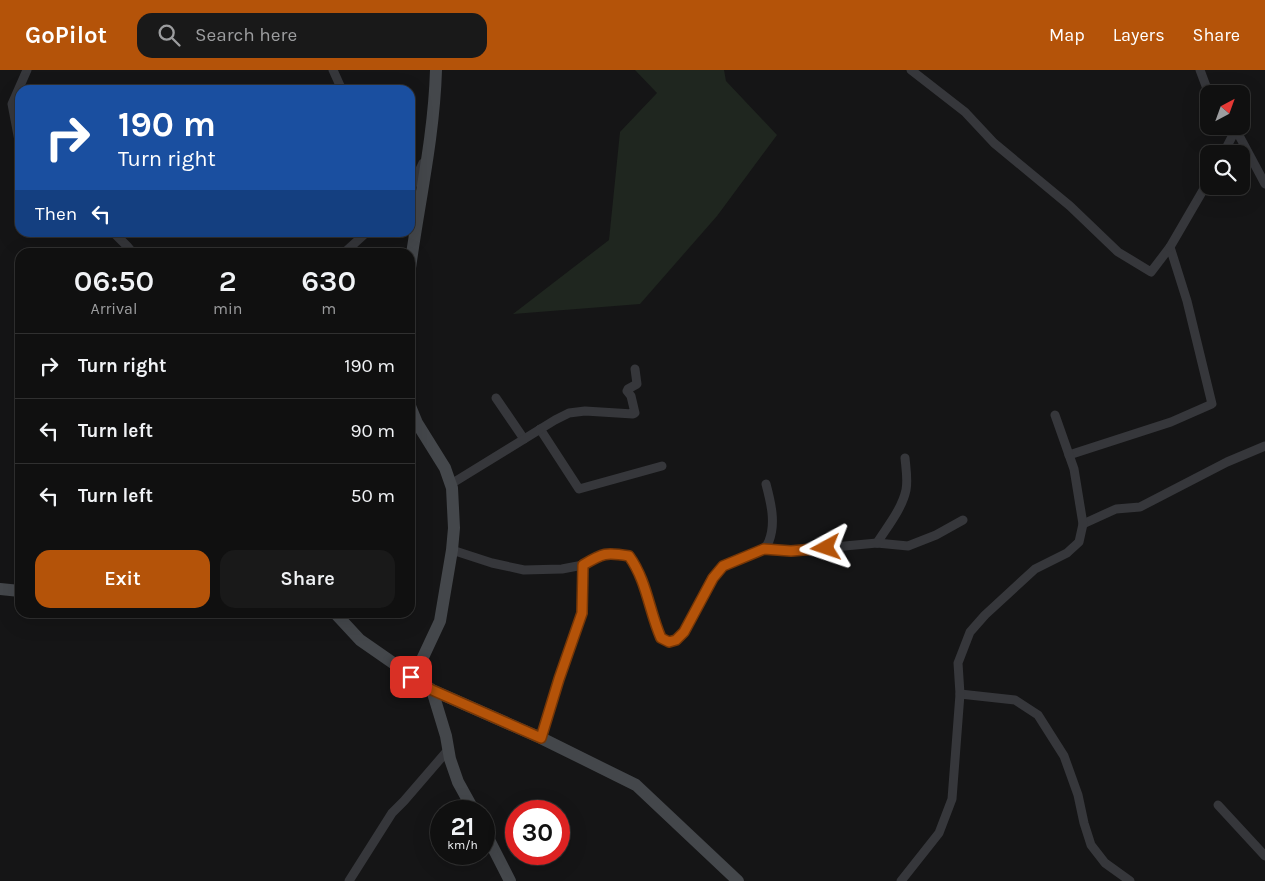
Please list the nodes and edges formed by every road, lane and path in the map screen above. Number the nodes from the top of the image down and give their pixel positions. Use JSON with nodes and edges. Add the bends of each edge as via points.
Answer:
{"nodes":[{"id":1,"x":27,"y":70,"type":"edge"},
{"id":2,"x":333,"y":70,"type":"edge"},
{"id":3,"x":436,"y":70,"type":"edge"},
{"id":4,"x":911,"y":70,"type":"edge"},
{"id":5,"x":1200,"y":70,"type":"edge"},
{"id":6,"x":20,"y":85,"type":"edge"},
{"id":7,"x":340,"y":85,"type":"edge"},
{"id":8,"x":1206,"y":85,"type":"edge"},
{"id":9,"x":15,"y":97,"type":"edge"},
{"id":10,"x":15,"y":120,"type":"edge"},
{"id":11,"x":1239,"y":135,"type":"edge"},
{"id":12,"x":428,"y":154,"type":"junction"},
{"id":13,"x":415,"y":180,"type":"edge"},
{"id":14,"x":1265,"y":184,"type":"edge"},
{"id":15,"x":1200,"y":195,"type":"edge"},
{"id":16,"x":415,"y":231,"type":"edge"},
{"id":17,"x":118,"y":237,"type":"edge"},
{"id":18,"x":361,"y":237,"type":"edge"},
{"id":19,"x":1170,"y":247,"type":"junction"},
{"id":20,"x":128,"y":248,"type":"edge"},
{"id":21,"x":349,"y":248,"type":"edge"},
{"id":22,"x":635,"y":368,"type":"dead end"},
{"id":23,"x":496,"y":398,"type":"dead end"},
{"id":24,"x":1055,"y":416,"type":"dead end"},
{"id":25,"x":415,"y":418,"type":"edge"},
{"id":26,"x":540,"y":429,"type":"junction"},
{"id":27,"x":524,"y":439,"type":"junction"},
{"id":28,"x":1265,"y":446,"type":"edge"},
{"id":29,"x":1069,"y":455,"type":"junction"},
{"id":30,"x":905,"y":458,"type":"dead end"},
{"id":31,"x":662,"y":466,"type":"dead end"},
{"id":32,"x":450,"y":484,"type":"junction"},
{"id":33,"x":766,"y":484,"type":"dead end"},
{"id":34,"x":964,"y":520,"type":"dead end"},
{"id":35,"x":1083,"y":524,"type":"junction"},
{"id":36,"x":878,"y":543,"type":"junction"},
{"id":37,"x":764,"y":549,"type":"junction"},
{"id":38,"x":452,"y":550,"type":"junction"},
{"id":39,"x":583,"y":565,"type":"junction"},
{"id":40,"x":0,"y":589,"type":"edge"},
{"id":41,"x":15,"y":590,"type":"edge"},
{"id":42,"x":340,"y":618,"type":"edge"},
{"id":43,"x":411,"y":677,"type":"junction"},
{"id":44,"x":432,"y":690,"type":"junction"},
{"id":45,"x":960,"y":694,"type":"junction"},
{"id":46,"x":541,"y":738,"type":"junction"},
{"id":47,"x":448,"y":750,"type":"junction"},
{"id":48,"x":468,"y":800,"type":"edge"},
{"id":49,"x":1218,"y":805,"type":"dead end"},
{"id":50,"x":495,"y":852,"type":"edge"},
{"id":51,"x":1265,"y":856,"type":"edge"},
{"id":52,"x":349,"y":881,"type":"edge"},
{"id":53,"x":510,"y":881,"type":"edge"},
{"id":54,"x":738,"y":881,"type":"edge"},
{"id":55,"x":901,"y":881,"type":"edge"},
{"id":56,"x":1130,"y":881,"type":"edge"}],
"edges":[{"from":1,"to":6,"type":"street"},
{"from":2,"to":7,"type":"street"},
{"from":3,"to":12,"type":"street"},
{"from":4,"to":19,"type":"street","via":[[966,112],[994,143],[1070,206],[1118,252],[1151,272]]},
{"from":5,"to":8,"type":"street"},
{"from":9,"to":10,"type":"street","via":[[12,104]]},
{"from":11,"to":14,"type":"street"},
{"from":12,"to":13,"type":"street"},
{"from":12,"to":16,"type":"street"},
{"from":15,"to":19,"type":"street"},
{"from":17,"to":20,"type":"street"},
{"from":18,"to":21,"type":"street"},
{"from":19,"to":29,"type":"street","via":[[1212,404],[1171,422]]},
{"from":22,"to":26,"type":"street","via":[[637,384],[627,391],[635,413],[569,413]]},
{"from":23,"to":27,"type":"street"},
{"from":24,"to":29,"type":"street"},
{"from":25,"to":32,"type":"street","via":[[445,468]]},
{"from":26,"to":27,"type":"street"},
{"from":26,"to":31,"type":"street","via":[[579,489]]},
{"from":27,"to":32,"type":"street"},
{"from":28,"to":35,"type":"street","via":[[1140,507],[1116,509]]},
{"from":29,"to":35,"type":"street"},
{"from":30,"to":36,"type":"street","via":[[906,491]]},
{"from":32,"to":38,"type":"street","via":[[454,528]]},
{"from":33,"to":37,"type":"street","via":[[772,509],[772,530]]},
{"from":34,"to":36,"type":"street","via":[[908,546]]},
{"from":35,"to":45,"type":"street","via":[[1080,542],[1067,553],[1035,569],[970,632],[958,663]]},
{"from":36,"to":37,"type":"street","via":[[791,551]]},
{"from":37,"to":39,"type":"street","via":[[723,566],[713,578],[684,632],[669,642],[661,638],[654,624],[645,586],[629,556],[610,553]]},
{"from":38,"to":39,"type":"street","via":[[524,570]]},
{"from":38,"to":43,"type":"street","via":[[440,620]]},
{"from":39,"to":46,"type":"street","via":[[582,613]]},
{"from":40,"to":41,"type":"street"},
{"from":42,"to":43,"type":"street","via":[[360,640]]},
{"from":43,"to":44,"type":"street"},
{"from":44,"to":46,"type":"street"},
{"from":44,"to":47,"type":"street"},
{"from":45,"to":55,"type":"street","via":[[952,799],[939,833]]},
{"from":45,"to":56,"type":"street","via":[[1015,700],[1038,715],[1064,756],[1091,845],[1105,863]]},
{"from":46,"to":54,"type":"street","via":[[636,785]]},
{"from":47,"to":48,"type":"street","via":[[458,782]]},
{"from":47,"to":52,"type":"street","via":[[392,813]]},
{"from":49,"to":51,"type":"street"},
{"from":50,"to":53,"type":"street"}]}
